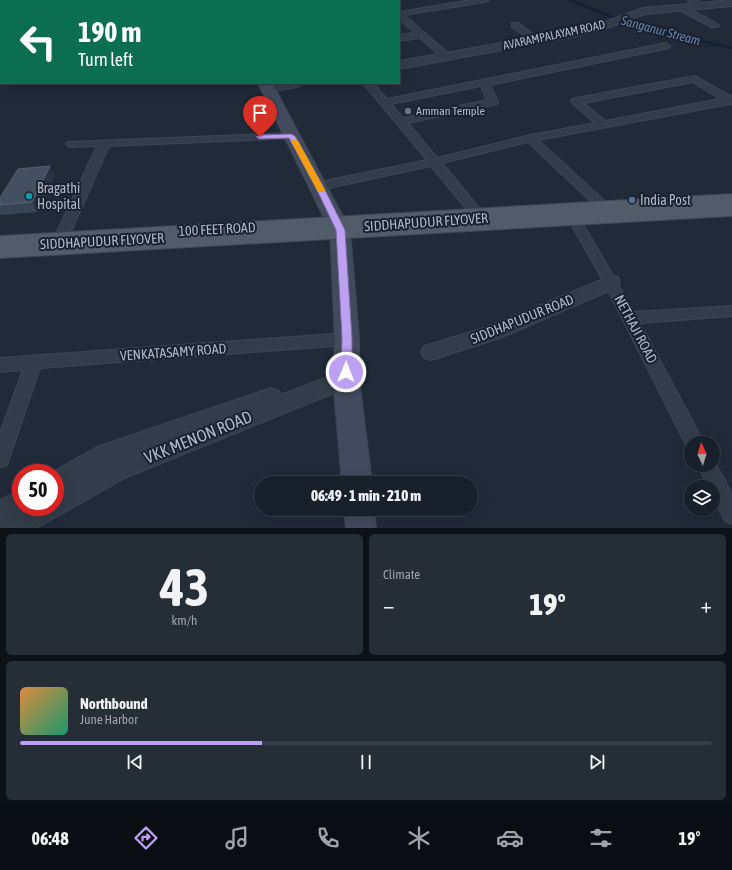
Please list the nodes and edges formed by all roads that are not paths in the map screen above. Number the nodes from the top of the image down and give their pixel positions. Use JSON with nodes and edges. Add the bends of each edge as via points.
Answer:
{"nodes":[{"id":1,"x":442,"y":0,"type":"edge"},
{"id":2,"x":485,"y":0,"type":"edge"},
{"id":3,"x":696,"y":2,"type":"edge"},
{"id":4,"x":732,"y":3,"type":"edge"},
{"id":5,"x":450,"y":5,"type":"junction"},
{"id":6,"x":680,"y":7,"type":"junction"},
{"id":7,"x":400,"y":14,"type":"edge"},
{"id":8,"x":400,"y":15,"type":"edge"},
{"id":9,"x":515,"y":25,"type":"dead end"},
{"id":10,"x":715,"y":25,"type":"dead end"},
{"id":11,"x":422,"y":35,"type":"junction"},
{"id":12,"x":400,"y":38,"type":"edge"},
{"id":13,"x":537,"y":40,"type":"junction"},
{"id":14,"x":666,"y":46,"type":"dead end"},
{"id":15,"x":447,"y":56,"type":"junction"},
{"id":16,"x":400,"y":65,"type":"edge"},
{"id":17,"x":484,"y":83,"type":"junction"},
{"id":18,"x":284,"y":84,"type":"edge"},
{"id":19,"x":369,"y":84,"type":"edge"},
{"id":20,"x":271,"y":85,"type":"edge"},
{"id":21,"x":731,"y":100,"type":"edge"},
{"id":22,"x":384,"y":103,"type":"junction"},
{"id":23,"x":400,"y":122,"type":"junction"},
{"id":24,"x":603,"y":124,"type":"junction"},
{"id":25,"x":291,"y":136,"type":"junction"},
{"id":26,"x":530,"y":138,"type":"junction"},
{"id":27,"x":72,"y":144,"type":"dead end"},
{"id":28,"x":104,"y":144,"type":"junction"},
{"id":29,"x":433,"y":162,"type":"junction"},
{"id":30,"x":329,"y":184,"type":"junction"},
{"id":31,"x":732,"y":199,"type":"edge"},
{"id":32,"x":732,"y":205,"type":"edge"},
{"id":33,"x":604,"y":207,"type":"junction"},
{"id":34,"x":732,"y":210,"type":"edge"},
{"id":35,"x":570,"y":213,"type":"junction"},
{"id":36,"x":478,"y":214,"type":"junction"},
{"id":37,"x":342,"y":225,"type":"junction"},
{"id":38,"x":61,"y":238,"type":"junction"},
{"id":39,"x":0,"y":242,"type":"edge"},
{"id":40,"x":0,"y":247,"type":"edge"},
{"id":41,"x":0,"y":251,"type":"edge"},
{"id":42,"x":611,"y":282,"type":"junction"},
{"id":43,"x":732,"y":311,"type":"edge"},
{"id":44,"x":630,"y":318,"type":"junction"},
{"id":45,"x":347,"y":338,"type":"junction"},
{"id":46,"x":431,"y":352,"type":"dead end"},
{"id":47,"x":34,"y":362,"type":"junction"},
{"id":48,"x":0,"y":365,"type":"edge"},
{"id":49,"x":346,"y":376,"type":"junction"},
{"id":50,"x":691,"y":436,"type":"edge"},
{"id":51,"x":0,"y":459,"type":"edge"},
{"id":52,"x":711,"y":472,"type":"edge"},
{"id":53,"x":356,"y":476,"type":"edge"},
{"id":54,"x":64,"y":479,"type":"edge"},
{"id":55,"x":64,"y":499,"type":"edge"},
{"id":56,"x":12,"y":507,"type":"edge"},
{"id":57,"x":0,"y":514,"type":"edge"},
{"id":58,"x":732,"y":514,"type":"edge"},
{"id":59,"x":33,"y":516,"type":"edge"},
{"id":60,"x":360,"y":516,"type":"edge"},
{"id":61,"x":11,"y":528,"type":"edge"},
{"id":62,"x":361,"y":528,"type":"edge"}],
"edges":[{"from":1,"to":5,"type":"street"},
{"from":2,"to":5,"type":"street"},
{"from":3,"to":4,"type":"street","name":"AVARAMPALAYAM ROAD"},
{"from":3,"to":6,"type":"street","name":"AVARAMPALAYAM ROAD"},
{"from":5,"to":7,"type":"street"},
{"from":6,"to":10,"type":"street"},
{"from":6,"to":13,"type":"street","name":"AVARAMPALAYAM ROAD","via":[[643,11],[603,26]]},
{"from":8,"to":11,"type":"street"},
{"from":9,"to":13,"type":"street"},
{"from":11,"to":12,"type":"street"},
{"from":11,"to":15,"type":"street"},
{"from":13,"to":15,"type":"street","name":"AVARAMPALAYAM ROAD"},
{"from":14,"to":17,"type":"street"},
{"from":15,"to":16,"type":"street","name":"AVARAMPALAYAM ROAD"},
{"from":17,"to":22,"type":"street"},
{"from":17,"to":23,"type":"street","via":[[492,102]]},
{"from":18,"to":20,"type":"street"},
{"from":19,"to":22,"type":"street"},
{"from":20,"to":25,"type":"main road"},
{"from":20,"to":30,"type":"main road"},
{"from":21,"to":24,"type":"street"},
{"from":21,"to":24,"type":"street","via":[[695,79],[576,100]]},
{"from":22,"to":23,"type":"street"},
{"from":23,"to":29,"type":"street"},
{"from":24,"to":26,"type":"street"},
{"from":25,"to":28,"type":"street"},
{"from":25,"to":37,"type":"main road"},
{"from":26,"to":29,"type":"street"},
{"from":26,"to":33,"type":"street"},
{"from":27,"to":28,"type":"street"},
{"from":28,"to":38,"type":"street"},
{"from":29,"to":30,"type":"street"},
{"from":29,"to":36,"type":"street"},
{"from":30,"to":37,"type":"main road"},
{"from":31,"to":33,"type":"street"},
{"from":32,"to":40,"type":"main road","name":"SIDDHAPUDUR FLYOVER","bridge":true},
{"from":33,"to":35,"type":"street"},
{"from":34,"to":35,"type":"street"},
{"from":35,"to":36,"type":"street"},
{"from":35,"to":37,"type":"street"},
{"from":35,"to":42,"type":"street","name":"NETHAJI ROAD"},
{"from":36,"to":37,"type":"street"},
{"from":37,"to":38,"type":"main road","name":"100 FEET ROAD"},
{"from":37,"to":41,"type":"main road"},
{"from":37,"to":45,"type":"main road"},
{"from":38,"to":39,"type":"main road","name":"100 FEET ROAD"},
{"from":42,"to":44,"type":"street","name":"NETHAJI ROAD"},
{"from":42,"to":46,"type":"street","name":"SIDDHAPUDUR ROAD","via":[[493,333]]},
{"from":43,"to":44,"type":"street"},
{"from":44,"to":50,"type":"street","name":"NETHAJI ROAD"},
{"from":45,"to":47,"type":"street","name":"VENKATASAMY ROAD"},
{"from":45,"to":49,"type":"main road"},
{"from":47,"to":48,"type":"street","name":"VENKATASAMY ROAD"},
{"from":47,"to":51,"type":"street"},
{"from":49,"to":53,"type":"main road"},
{"from":49,"to":54,"type":"street","name":"VKK MENON ROAD","via":[[238,407],[106,456]]},
{"from":49,"to":55,"type":"street","name":"VKK MENON ROAD","via":[[118,469]]},
{"from":52,"to":58,"type":"street"},
{"from":56,"to":57,"type":"street"},
{"from":59,"to":61,"type":"street"},
{"from":60,"to":62,"type":"main road"}]}
